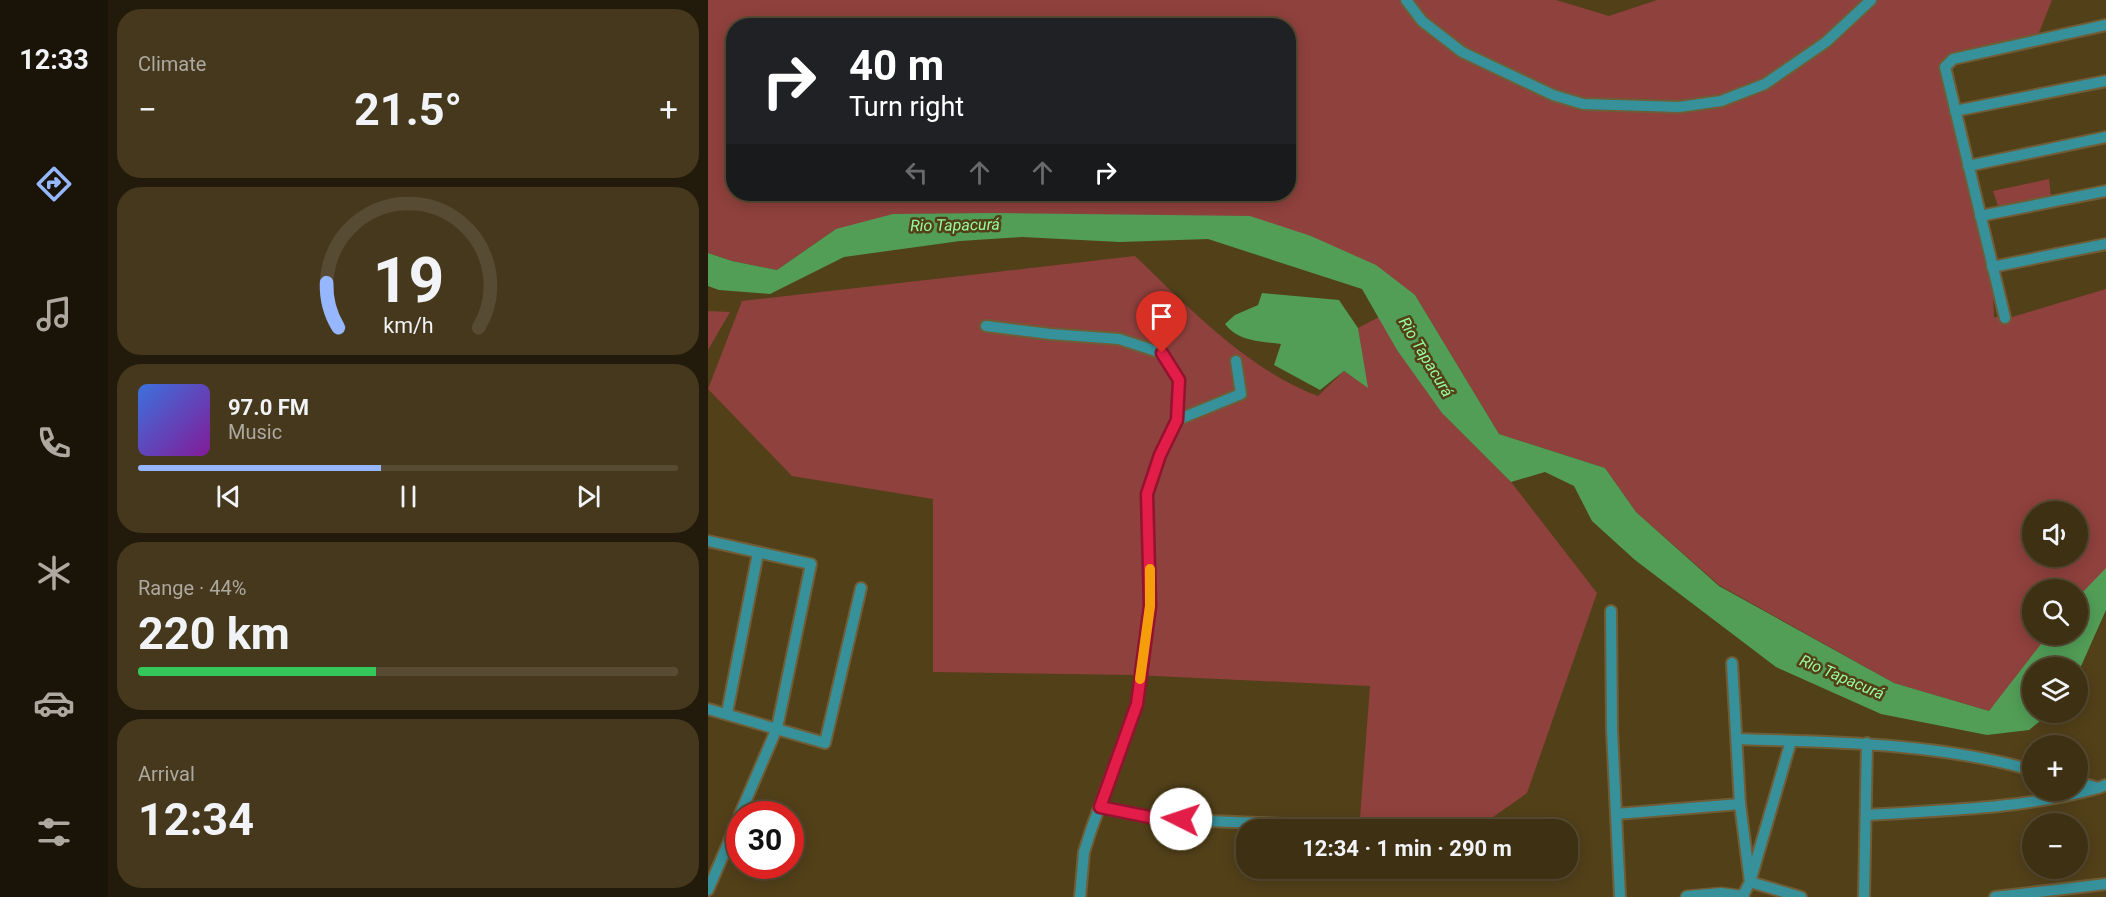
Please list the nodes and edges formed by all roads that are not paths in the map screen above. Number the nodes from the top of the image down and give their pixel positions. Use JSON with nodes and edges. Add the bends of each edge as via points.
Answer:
{"nodes":[{"id":1,"x":1406,"y":0,"type":"edge"},
{"id":2,"x":1871,"y":0,"type":"edge"},
{"id":3,"x":2106,"y":25,"type":"edge"},
{"id":4,"x":2106,"y":81,"type":"edge"},
{"id":5,"x":1955,"y":111,"type":"junction"},
{"id":6,"x":2106,"y":137,"type":"edge"},
{"id":7,"x":1968,"y":166,"type":"junction"},
{"id":8,"x":2106,"y":191,"type":"edge"},
{"id":9,"x":1980,"y":216,"type":"junction"},
{"id":10,"x":2106,"y":244,"type":"edge"},
{"id":11,"x":1992,"y":267,"type":"junction"},
{"id":12,"x":2005,"y":318,"type":"dead end"},
{"id":13,"x":987,"y":326,"type":"dead end"},
{"id":14,"x":1236,"y":361,"type":"dead end"},
{"id":15,"x":1177,"y":420,"type":"junction"},
{"id":16,"x":708,"y":541,"type":"edge"},
{"id":17,"x":758,"y":553,"type":"junction"},
{"id":18,"x":861,"y":588,"type":"dead end"},
{"id":19,"x":1611,"y":611,"type":"dead end"},
{"id":20,"x":1732,"y":663,"type":"dead end"},
{"id":21,"x":708,"y":709,"type":"edge"},
{"id":22,"x":727,"y":713,"type":"junction"},
{"id":23,"x":777,"y":728,"type":"junction"},
{"id":24,"x":1737,"y":739,"type":"junction"},
{"id":25,"x":1791,"y":741,"type":"junction"},
{"id":26,"x":1868,"y":743,"type":"junction"},
{"id":27,"x":2022,"y":768,"type":"edge"},
{"id":28,"x":2102,"y":787,"type":"edge"},
{"id":29,"x":746,"y":801,"type":"edge"},
{"id":30,"x":1740,"y":804,"type":"junction"},
{"id":31,"x":1100,"y":807,"type":"junction"},
{"id":32,"x":1616,"y":814,"type":"junction"},
{"id":33,"x":1867,"y":815,"type":"junction"},
{"id":34,"x":1236,"y":822,"type":"edge"},
{"id":35,"x":726,"y":846,"type":"edge"},
{"id":36,"x":2106,"y":876,"type":"edge"},
{"id":37,"x":1750,"y":882,"type":"junction"},
{"id":38,"x":709,"y":884,"type":"edge"},
{"id":39,"x":2093,"y":884,"type":"junction"},
{"id":40,"x":2106,"y":884,"type":"edge"},
{"id":41,"x":1080,"y":897,"type":"edge"},
{"id":42,"x":1620,"y":897,"type":"edge"},
{"id":43,"x":1687,"y":897,"type":"edge"},
{"id":44,"x":1743,"y":897,"type":"edge"},
{"id":45,"x":1801,"y":897,"type":"edge"},
{"id":46,"x":1864,"y":897,"type":"edge"},
{"id":47,"x":1995,"y":897,"type":"edge"}],
"edges":[{"from":1,"to":2,"type":"street","via":[[1422,21],[1462,52],[1553,95],[1584,105],[1679,107],[1721,101],[1765,84],[1826,42]]},
{"from":3,"to":5,"type":"street","via":[[1947,62],[1945,71]]},
{"from":4,"to":5,"type":"street"},
{"from":5,"to":7,"type":"street"},
{"from":6,"to":7,"type":"street"},
{"from":7,"to":9,"type":"street"},
{"from":8,"to":9,"type":"street"},
{"from":9,"to":11,"type":"street"},
{"from":10,"to":11,"type":"street"},
{"from":11,"to":12,"type":"street"},
{"from":13,"to":15,"type":"street","via":[[1119,339],[1162,353],[1179,380]]},
{"from":14,"to":15,"type":"street","via":[[1241,394]]},
{"from":15,"to":31,"type":"street","via":[[1147,494],[1150,606],[1137,704]]},
{"from":16,"to":17,"type":"street"},
{"from":17,"to":22,"type":"street"},
{"from":17,"to":23,"type":"street","via":[[811,564]]},
{"from":18,"to":23,"type":"street","via":[[825,743]]},
{"from":19,"to":32,"type":"street"},
{"from":20,"to":24,"type":"street"},
{"from":21,"to":22,"type":"street"},
{"from":22,"to":23,"type":"street"},
{"from":23,"to":29,"type":"street"},
{"from":24,"to":25,"type":"street"},
{"from":24,"to":30,"type":"street"},
{"from":25,"to":26,"type":"street"},
{"from":25,"to":37,"type":"street"},
{"from":26,"to":27,"type":"street"},
{"from":26,"to":33,"type":"street"},
{"from":28,"to":33,"type":"street","via":[[2021,804]]},
{"from":30,"to":32,"type":"street"},
{"from":30,"to":37,"type":"street"},
{"from":31,"to":34,"type":"street","via":[[1159,819]]},
{"from":31,"to":41,"type":"street","via":[[1084,852]]},
{"from":32,"to":42,"type":"street"},
{"from":33,"to":46,"type":"street"},
{"from":35,"to":38,"type":"street"},
{"from":36,"to":39,"type":"street"},
{"from":37,"to":44,"type":"street"},
{"from":37,"to":45,"type":"street"},
{"from":39,"to":40,"type":"street"},
{"from":39,"to":47,"type":"street"},
{"from":43,"to":44,"type":"street"}]}
